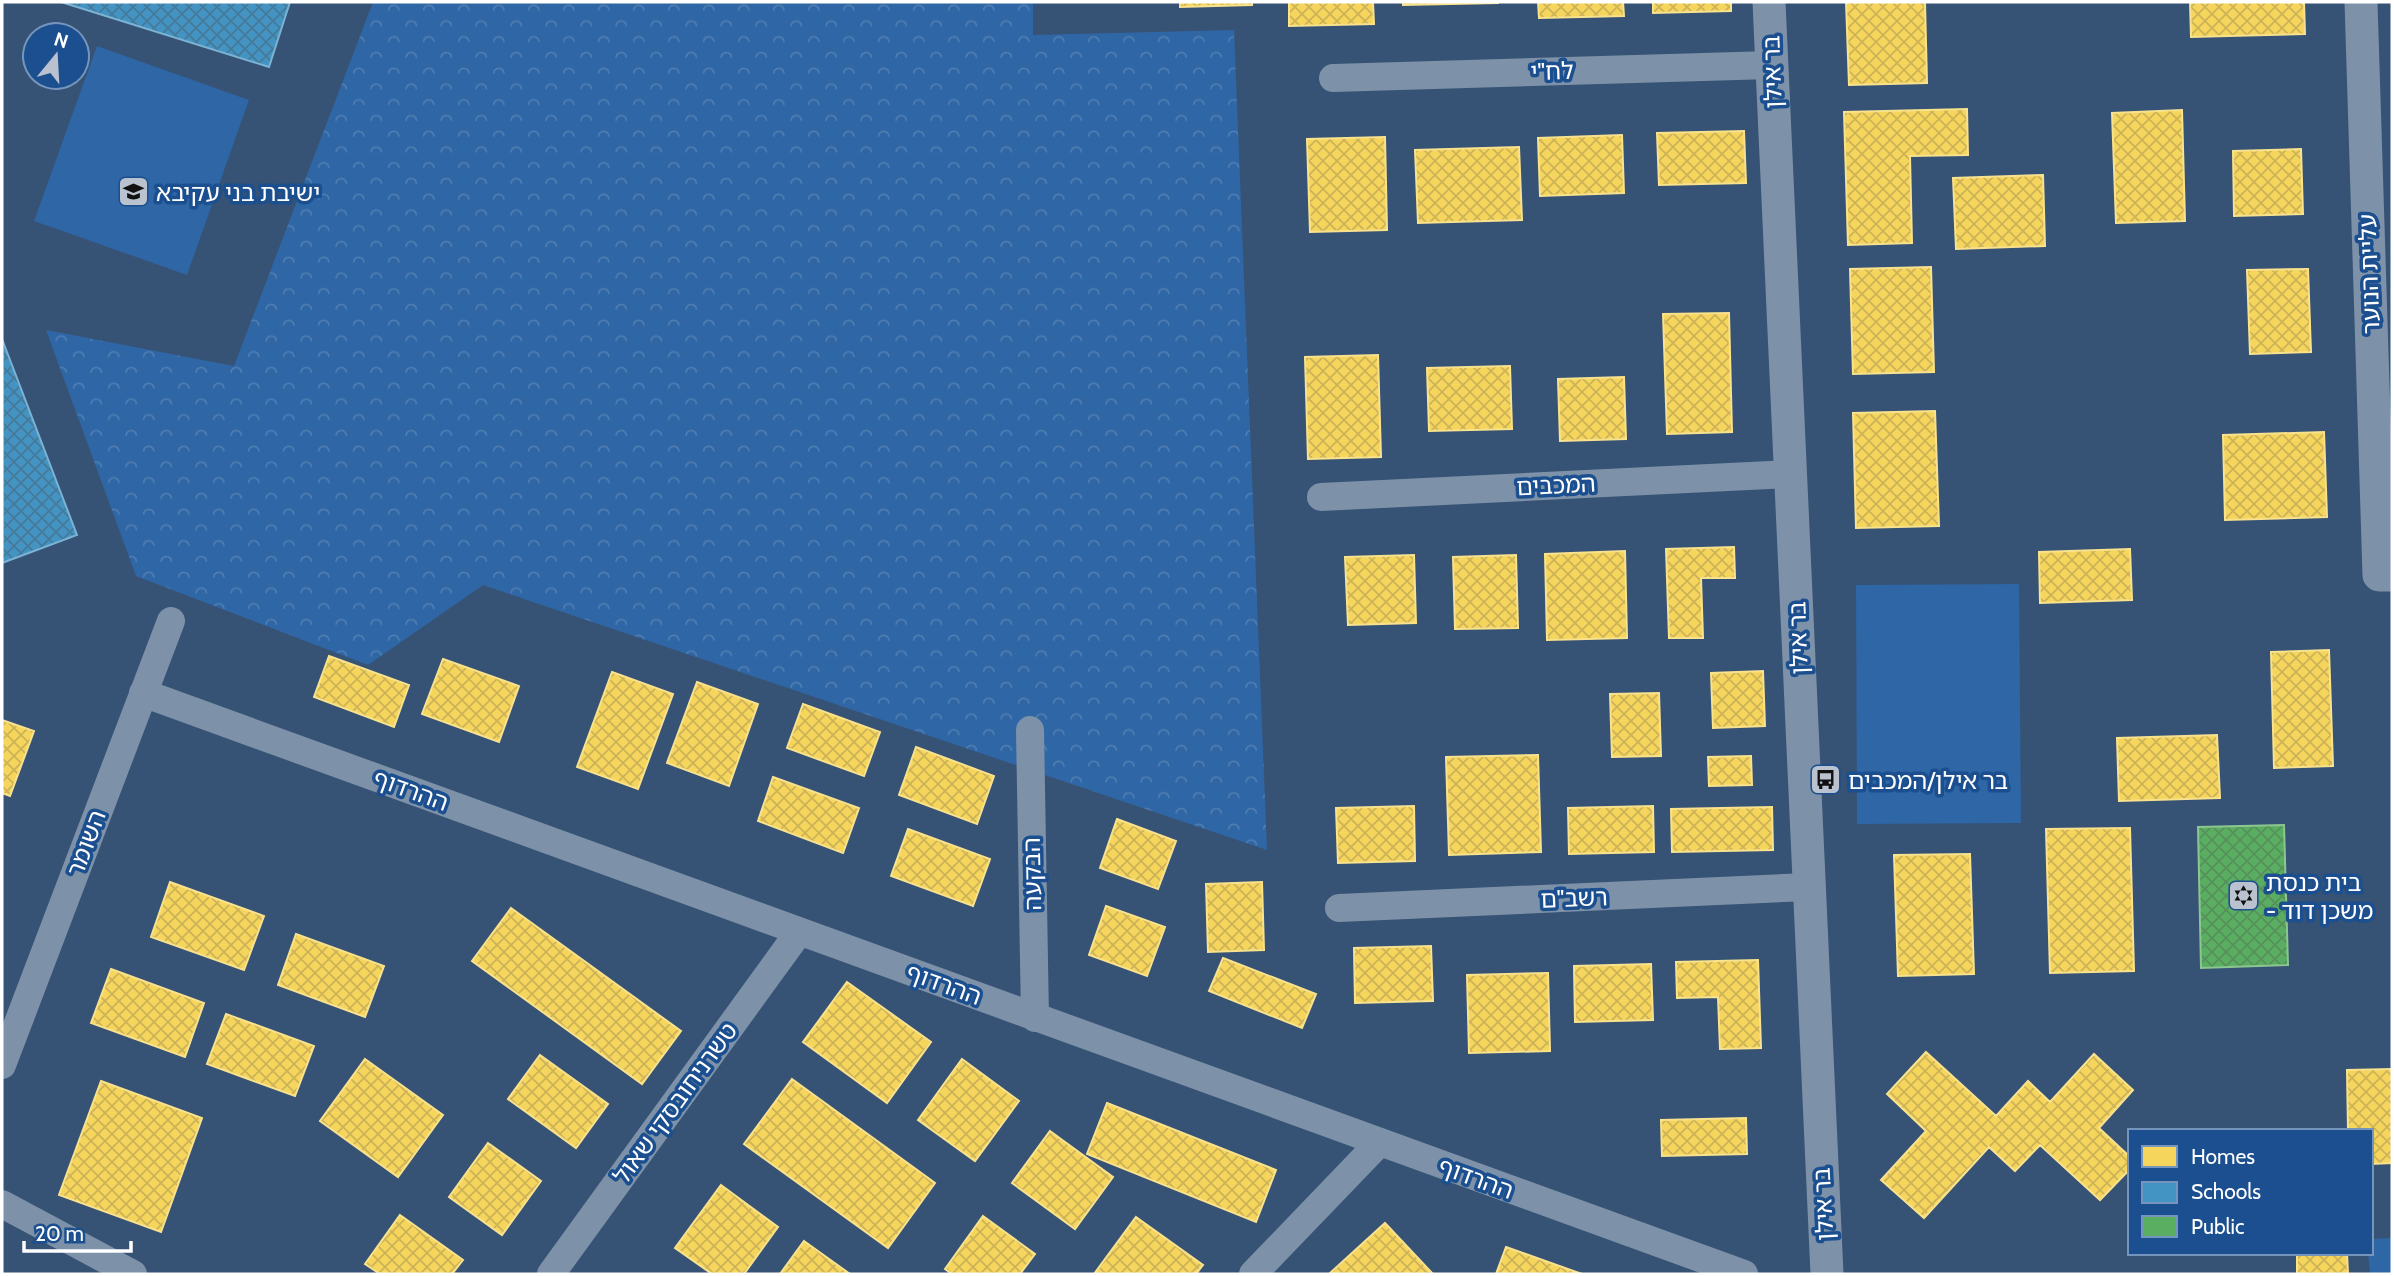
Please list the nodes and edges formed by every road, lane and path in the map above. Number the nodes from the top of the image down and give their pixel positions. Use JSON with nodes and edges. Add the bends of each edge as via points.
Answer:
{"nodes":[{"id":1,"x":1769,"y":2,"type":"edge"},
{"id":2,"x":2361,"y":2,"type":"edge"},
{"id":3,"x":1771,"y":65,"type":"junction"},
{"id":4,"x":1333,"y":78,"type":"dead end"},
{"id":5,"x":1791,"y":474,"type":"junction"},
{"id":6,"x":1321,"y":497,"type":"dead end"},
{"id":7,"x":2392,"y":575,"type":"edge"},
{"id":8,"x":171,"y":621,"type":"dead end"},
{"id":9,"x":143,"y":693,"type":"junction"},
{"id":10,"x":1030,"y":730,"type":"dead end"},
{"id":11,"x":1808,"y":887,"type":"junction"},
{"id":12,"x":1339,"y":908,"type":"dead end"},
{"id":13,"x":799,"y":932,"type":"junction"},
{"id":14,"x":1035,"y":1018,"type":"junction"},
{"id":15,"x":2,"y":1065,"type":"edge"},
{"id":16,"x":1379,"y":1143,"type":"junction"},
{"id":17,"x":2,"y":1204,"type":"edge"},
{"id":18,"x":133,"y":1274,"type":"edge"},
{"id":19,"x":551,"y":1274,"type":"edge"},
{"id":20,"x":1253,"y":1274,"type":"edge"},
{"id":21,"x":1744,"y":1274,"type":"edge"},
{"id":22,"x":1827,"y":1274,"type":"edge"}],
"edges":[{"from":1,"to":3,"type":"street","name":"בר אילן"},
{"from":2,"to":7,"type":"street","name":"עליית הנוער","via":[[2379,575]]},
{"from":3,"to":4,"type":"street","name":"לח\"י"},
{"from":3,"to":5,"type":"street","name":"בר אילן"},
{"from":5,"to":6,"type":"street","name":"המכבים"},
{"from":5,"to":11,"type":"street","name":"בר אילן"},
{"from":8,"to":9,"type":"street","name":"השומר"},
{"from":9,"to":13,"type":"street","name":"ההרדוף"},
{"from":9,"to":15,"type":"street","name":"השומר"},
{"from":10,"to":14,"type":"street","name":"הבקעה"},
{"from":11,"to":12,"type":"street","name":"רשב\"ם"},
{"from":11,"to":22,"type":"street","name":"בר אילן"},
{"from":13,"to":14,"type":"street","name":"ההרדוף"},
{"from":13,"to":19,"type":"street","name":"טשרניחובסקי שאול"},
{"from":14,"to":16,"type":"street","name":"ההרדוף"},
{"from":16,"to":20,"type":"street"},
{"from":16,"to":21,"type":"street","name":"ההרדוף"},
{"from":17,"to":18,"type":"street"}]}
